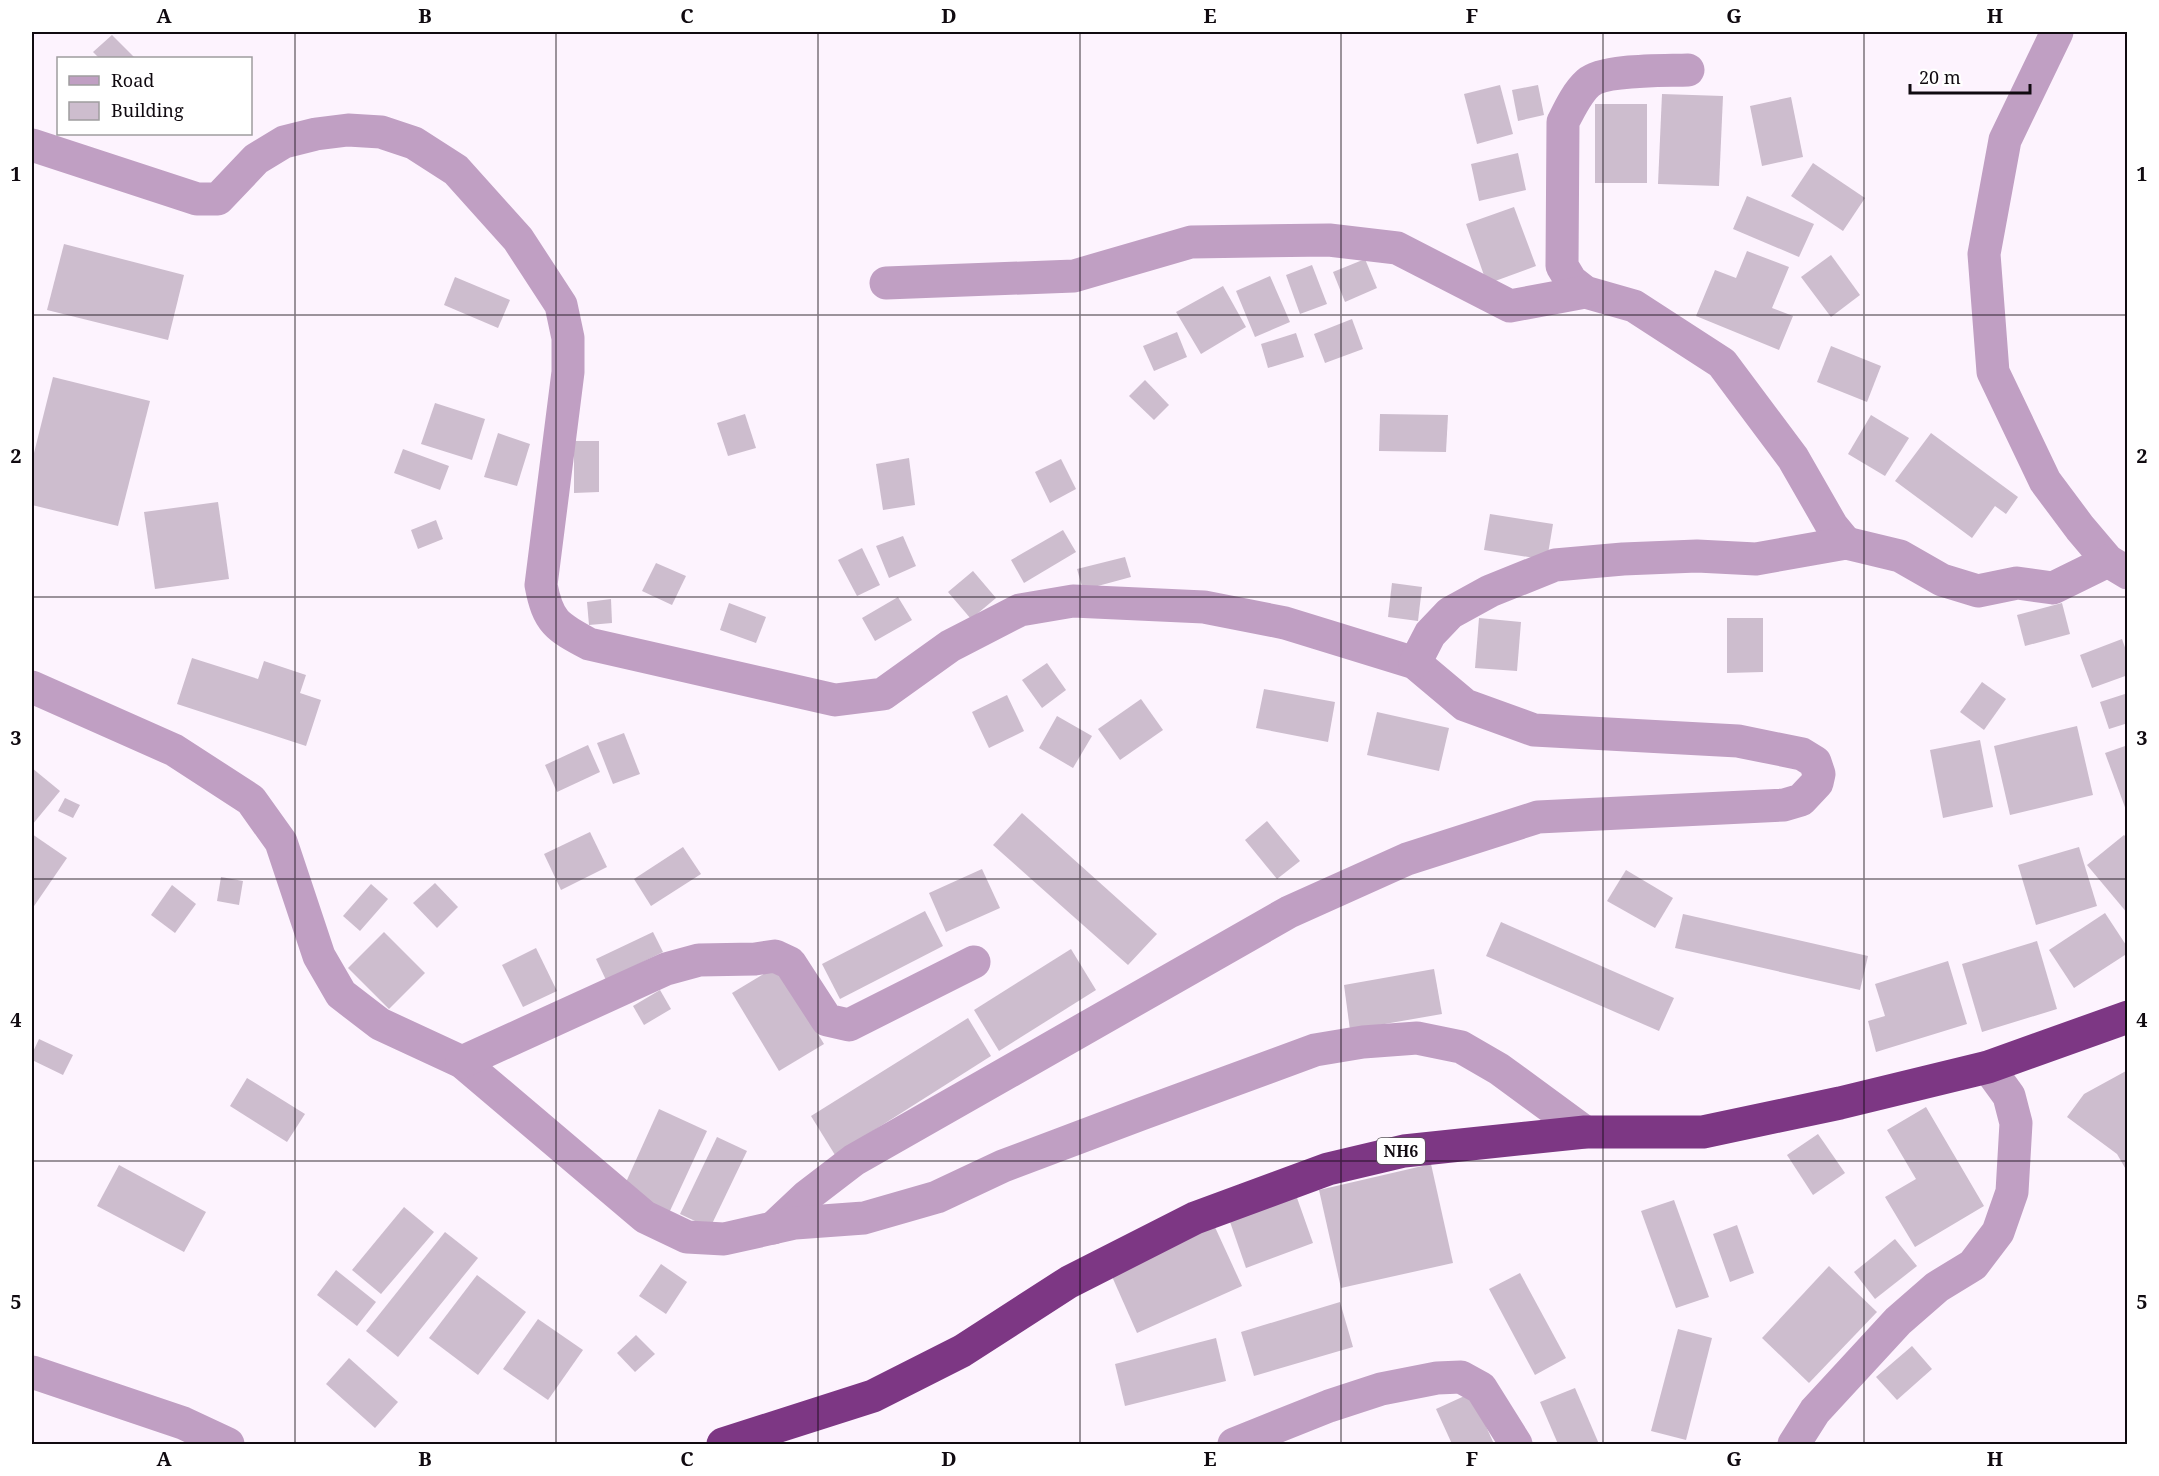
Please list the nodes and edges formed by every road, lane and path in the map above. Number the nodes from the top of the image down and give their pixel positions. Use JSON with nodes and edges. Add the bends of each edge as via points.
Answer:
{"nodes":[{"id":1,"x":2057,"y":32,"type":"edge"},
{"id":2,"x":1688,"y":70,"type":"dead end"},
{"id":3,"x":32,"y":145,"type":"edge"},
{"id":4,"x":886,"y":284,"type":"dead end"},
{"id":5,"x":1585,"y":292,"type":"junction"},
{"id":6,"x":1846,"y":543,"type":"junction"},
{"id":7,"x":2118,"y":567,"type":"edge"},
{"id":8,"x":1414,"y":663,"type":"junction"},
{"id":9,"x":32,"y":687,"type":"edge"},
{"id":10,"x":974,"y":962,"type":"dead end"},
{"id":11,"x":2127,"y":1017,"type":"edge"},
{"id":12,"x":462,"y":1062,"type":"junction"},
{"id":13,"x":1988,"y":1066,"type":"junction"},
{"id":14,"x":1585,"y":1132,"type":"junction"},
{"id":15,"x":773,"y":1228,"type":"junction"},
{"id":16,"x":32,"y":1372,"type":"edge"},
{"id":17,"x":228,"y":1444,"type":"edge"},
{"id":18,"x":723,"y":1444,"type":"edge"},
{"id":19,"x":1234,"y":1444,"type":"edge"},
{"id":20,"x":1516,"y":1444,"type":"edge"},
{"id":21,"x":1794,"y":1444,"type":"edge"}],
"edges":[{"from":1,"to":7,"type":"street","via":[[2005,140],[1984,254],[1994,372],[2045,481],[2080,528]]},
{"from":2,"to":5,"type":"street","via":[[1607,74],[1589,82],[1563,122],[1562,266],[1571,281]]},
{"from":3,"to":8,"type":"street","via":[[197,199],[218,199],[256,159],[284,142],[348,130],[381,132],[414,143],[456,170],[518,239],[561,305],[568,338],[568,372],[541,585],[545,608],[561,629],[589,644],[834,700],[883,694],[950,646],[1020,609],[1072,601],[1127,602],[1204,607],[1285,623]]},
{"from":4,"to":5,"type":"street","via":[[1074,276],[1191,242],[1329,240],[1397,248],[1510,306]]},
{"from":5,"to":6,"type":"street","via":[[1634,306],[1722,363],[1793,458]]},
{"from":6,"to":7,"type":"street","via":[[1900,556],[1942,580],[1978,591],[2017,583],[2053,588]]},
{"from":6,"to":8,"type":"street","via":[[1756,559],[1697,556],[1555,565],[1490,591],[1450,613],[1430,634]]},
{"from":8,"to":15,"type":"street","via":[[1465,705],[1534,730],[1738,741],[1809,757],[1820,774],[1801,800],[1784,805],[1538,817],[1407,859],[1289,912],[854,1160]]},
{"from":9,"to":12,"type":"street","via":[[174,750],[251,800],[281,842],[319,956],[341,994],[380,1024]]},
{"from":10,"to":12,"type":"street","via":[[849,1025],[827,1020],[789,963],[775,956],[699,960],[666,969]]},
{"from":11,"to":13,"type":"highway","number":"NH6"},
{"from":12,"to":15,"type":"street","via":[[645,1216],[687,1237],[724,1239]]},
{"from":13,"to":14,"type":"highway","number":"NH6","via":[[1703,1132]]},
{"from":13,"to":21,"type":"street","via":[[2009,1096],[2016,1123],[2012,1192],[1998,1232],[1973,1265],[1937,1287],[1898,1321],[1815,1411]]},
{"from":14,"to":15,"type":"street","via":[[1499,1069],[1461,1047],[1417,1038],[1364,1042],[1315,1050],[1003,1166],[937,1197],[864,1218]]},
{"from":14,"to":18,"type":"highway","number":"NH6","via":[[1404,1151],[1328,1169],[1184,1223],[1069,1282],[962,1351],[873,1396]]},
{"from":16,"to":17,"type":"street","via":[[183,1423]]},
{"from":19,"to":20,"type":"street","via":[[1381,1389],[1461,1377],[1480,1388]]}]}
